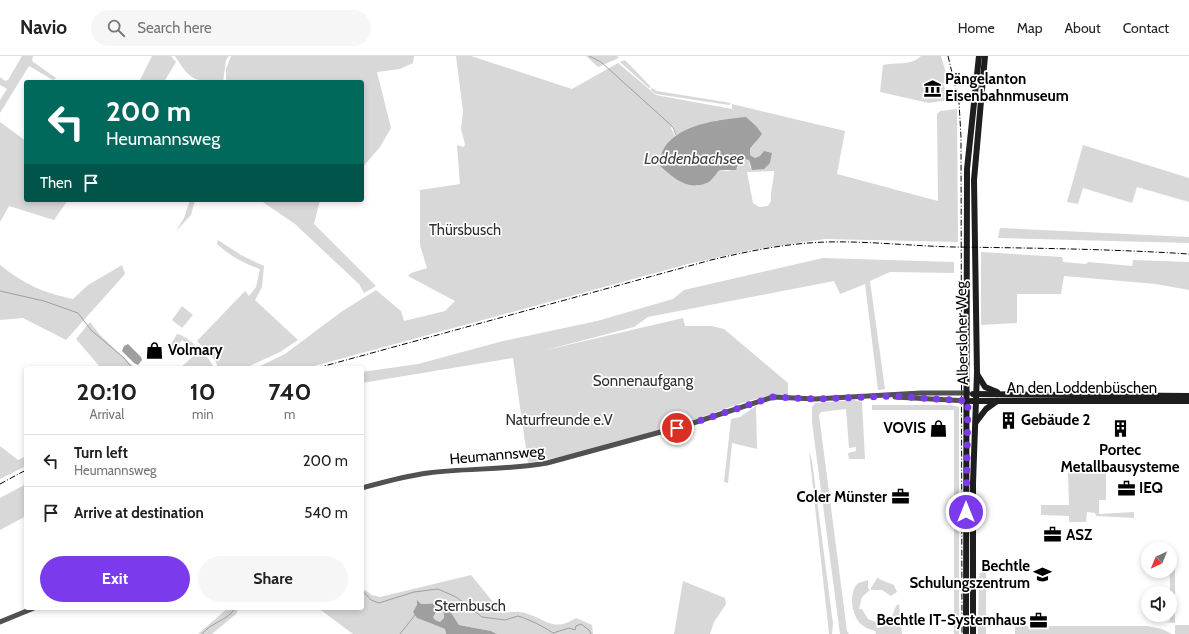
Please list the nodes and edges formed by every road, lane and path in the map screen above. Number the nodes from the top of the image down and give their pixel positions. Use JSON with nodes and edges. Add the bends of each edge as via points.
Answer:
{"nodes":[{"id":1,"x":979,"y":56,"type":"edge"},
{"id":2,"x":985,"y":56,"type":"edge"},
{"id":3,"x":977,"y":373,"type":"junction"},
{"id":4,"x":968,"y":394,"type":"junction"},
{"id":5,"x":976,"y":394,"type":"junction"},
{"id":6,"x":1003,"y":394,"type":"junction"},
{"id":7,"x":890,"y":396,"type":"junction"},
{"id":8,"x":1189,"y":396,"type":"edge"},
{"id":9,"x":968,"y":401,"type":"junction"},
{"id":10,"x":976,"y":401,"type":"junction"},
{"id":11,"x":998,"y":401,"type":"junction"},
{"id":12,"x":1189,"y":401,"type":"edge"},
{"id":13,"x":975,"y":424,"type":"junction"},
{"id":14,"x":364,"y":487,"type":"edge"},
{"id":15,"x":29,"y":610,"type":"edge"},
{"id":16,"x":0,"y":622,"type":"edge"},
{"id":17,"x":966,"y":634,"type":"edge"},
{"id":18,"x":973,"y":634,"type":"edge"}],
"edges":[{"from":1,"to":4,"type":"main road","name":"Albersloher Weg","via":[[967,169]]},
{"from":2,"to":3,"type":"main road","name":"Albersloher Weg","via":[[974,180]]},
{"from":3,"to":5,"type":"main road","name":"Albersloher Weg"},
{"from":3,"to":6,"type":"main road","via":[[985,387]]},
{"from":4,"to":5,"type":"main road","name":"An den Loddenbüschen"},
{"from":4,"to":7,"type":"street","name":"Heumannsweg","via":[[921,393]]},
{"from":4,"to":9,"type":"main road","name":"Albersloher Weg"},
{"from":5,"to":6,"type":"main road","name":"An den Loddenbüschen"},
{"from":5,"to":10,"type":"main road","name":"Albersloher Weg"},
{"from":6,"to":8,"type":"main road","name":"An den Loddenbüschen"},
{"from":7,"to":9,"type":"street","name":"Heumannsweg"},
{"from":7,"to":14,"type":"street","name":"Heumannsweg","via":[[815,399],[773,397],[690,424],[547,463],[527,467],[430,473]]},
{"from":9,"to":10,"type":"main road","name":"An den Loddenbüschen"},
{"from":9,"to":17,"type":"main road","name":"Albersloher Weg"},
{"from":10,"to":11,"type":"main road","name":"An den Loddenbüschen"},
{"from":10,"to":13,"type":"main road","name":"Albersloher Weg"},
{"from":11,"to":12,"type":"main road","name":"An den Loddenbüschen"},
{"from":11,"to":13,"type":"main road","via":[[986,409]]},
{"from":13,"to":18,"type":"main road","name":"Albersloher Weg"},
{"from":15,"to":16,"type":"street"}]}
